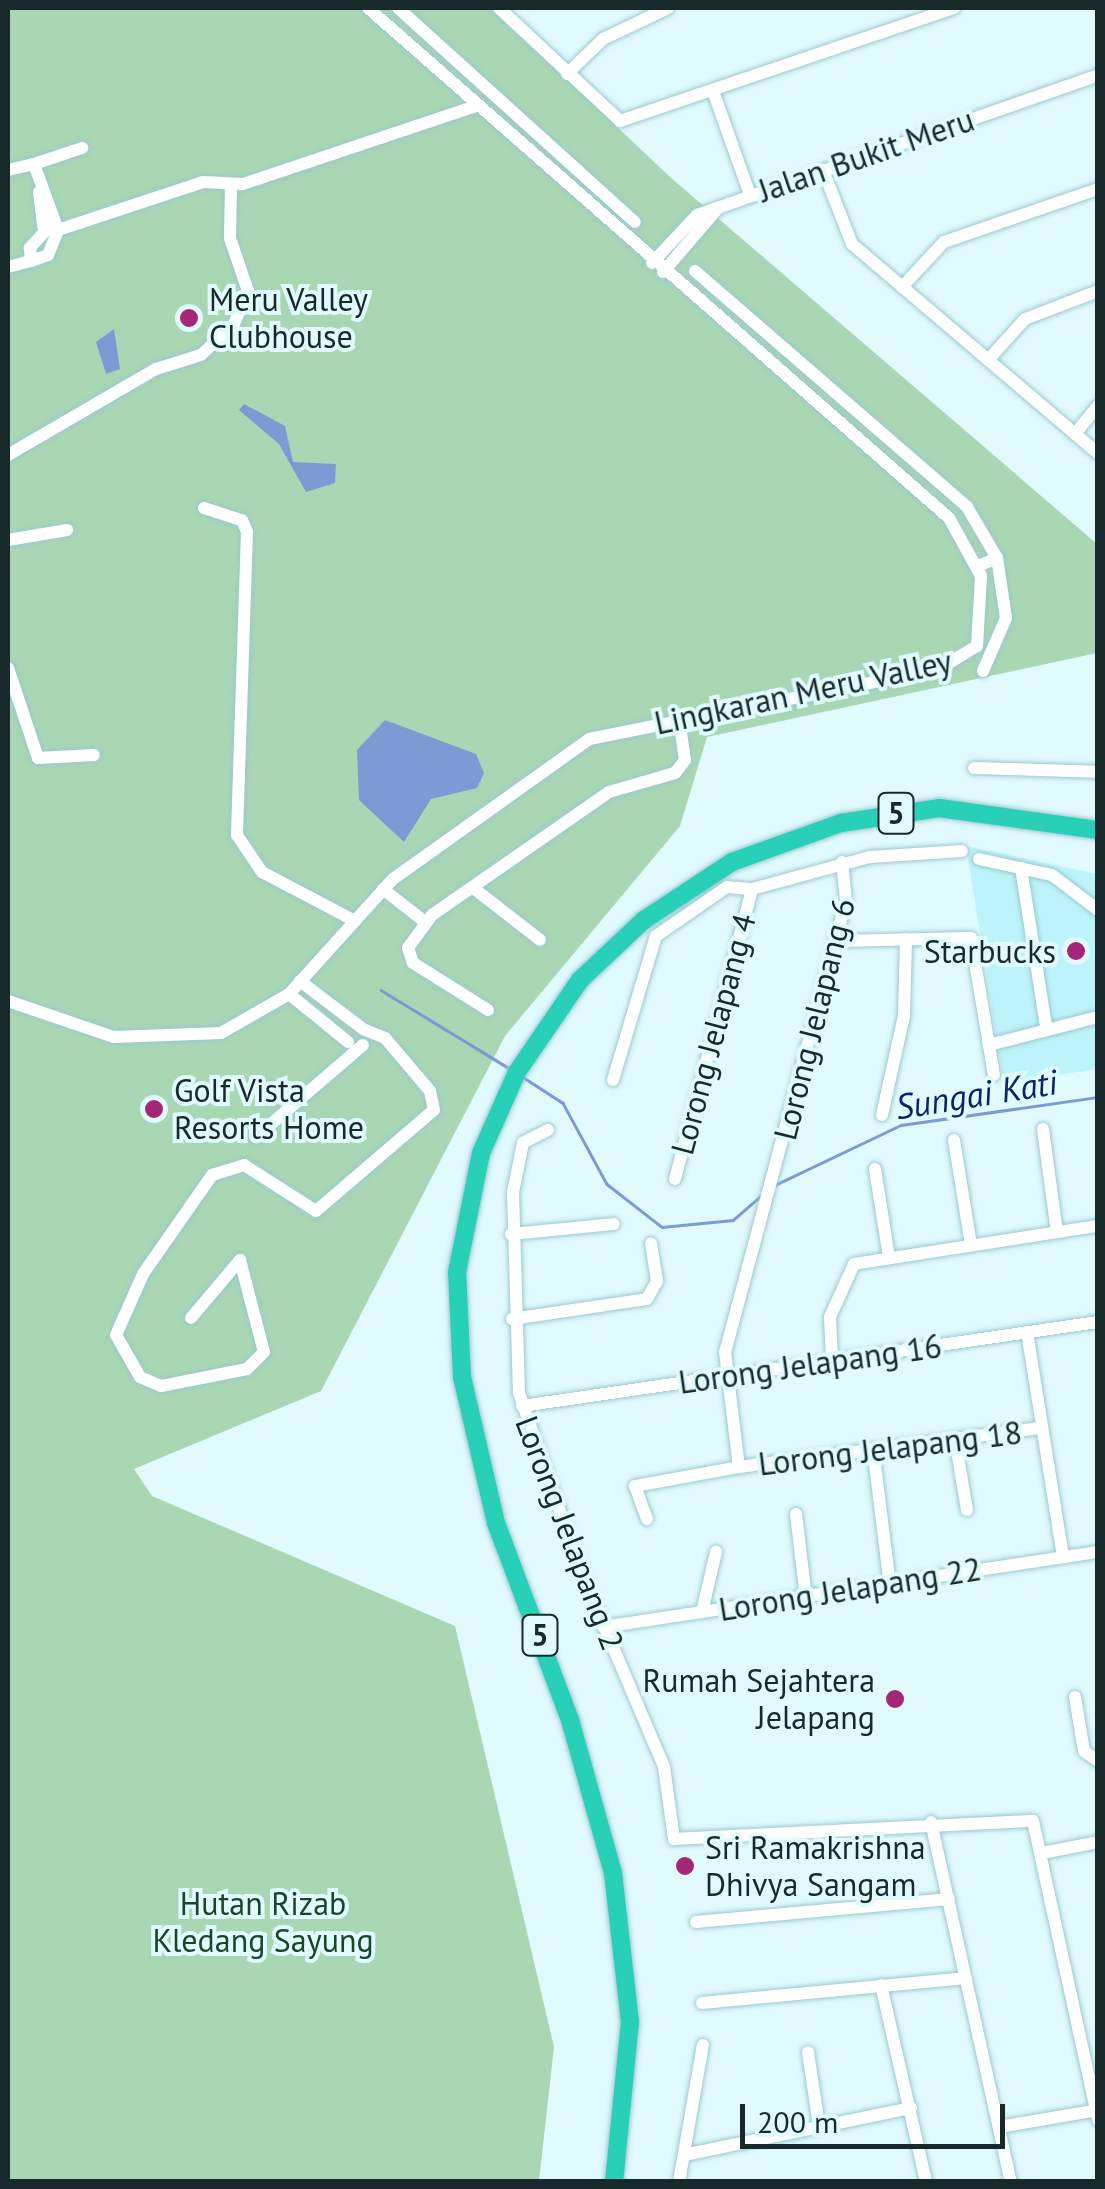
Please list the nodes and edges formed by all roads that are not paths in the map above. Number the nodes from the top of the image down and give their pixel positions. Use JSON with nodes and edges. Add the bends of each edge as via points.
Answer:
{"nodes":[{"id":1,"x":368,"y":8,"type":"edge"},
{"id":2,"x":398,"y":8,"type":"edge"},
{"id":3,"x":499,"y":8,"type":"edge"},
{"id":4,"x":668,"y":8,"type":"edge"},
{"id":5,"x":954,"y":8,"type":"edge"},
{"id":6,"x":567,"y":74,"type":"junction"},
{"id":7,"x":1098,"y":74,"type":"edge"},
{"id":8,"x":713,"y":91,"type":"junction"},
{"id":9,"x":476,"y":106,"type":"junction"},
{"id":10,"x":540,"y":138,"type":"junction"},
{"id":11,"x":82,"y":148,"type":"dead end"},
{"id":12,"x":527,"y":152,"type":"junction"},
{"id":13,"x":34,"y":164,"type":"junction"},
{"id":14,"x":8,"y":170,"type":"edge"},
{"id":15,"x":823,"y":170,"type":"junction"},
{"id":16,"x":230,"y":185,"type":"junction"},
{"id":17,"x":1098,"y":189,"type":"edge"},
{"id":18,"x":750,"y":195,"type":"junction"},
{"id":19,"x":635,"y":222,"type":"dead end"},
{"id":20,"x":51,"y":227,"type":"junction"},
{"id":21,"x":8,"y":267,"type":"edge"},
{"id":22,"x":657,"y":267,"type":"junction"},
{"id":23,"x":696,"y":271,"type":"dead end"},
{"id":24,"x":902,"y":287,"type":"junction"},
{"id":25,"x":1098,"y":291,"type":"edge"},
{"id":26,"x":988,"y":360,"type":"junction"},
{"id":27,"x":798,"y":362,"type":"junction"},
{"id":28,"x":785,"y":377,"type":"junction"},
{"id":29,"x":1098,"y":406,"type":"edge"},
{"id":30,"x":1075,"y":434,"type":"junction"},
{"id":31,"x":20,"y":446,"type":"junction"},
{"id":32,"x":1098,"y":453,"type":"edge"},
{"id":33,"x":8,"y":455,"type":"edge"},
{"id":34,"x":8,"y":468,"type":"edge"},
{"id":35,"x":204,"y":508,"type":"dead end"},
{"id":36,"x":67,"y":530,"type":"dead end"},
{"id":37,"x":8,"y":540,"type":"edge"},
{"id":38,"x":997,"y":558,"type":"junction"},
{"id":39,"x":978,"y":566,"type":"junction"},
{"id":40,"x":8,"y":668,"type":"edge"},
{"id":41,"x":984,"y":671,"type":"dead end"},
{"id":42,"x":678,"y":719,"type":"junction"},
{"id":43,"x":94,"y":755,"type":"dead end"},
{"id":44,"x":974,"y":768,"type":"dead end"},
{"id":45,"x":1098,"y":772,"type":"edge"},
{"id":46,"x":1096,"y":838,"type":"edge"},
{"id":47,"x":962,"y":850,"type":"dead end"},
{"id":48,"x":979,"y":860,"type":"dead end"},
{"id":49,"x":842,"y":862,"type":"junction"},
{"id":50,"x":1021,"y":868,"type":"junction"},
{"id":51,"x":472,"y":887,"type":"junction"},
{"id":52,"x":752,"y":888,"type":"junction"},
{"id":53,"x":382,"y":889,"type":"junction"},
{"id":54,"x":1098,"y":910,"type":"edge"},
{"id":55,"x":353,"y":920,"type":"junction"},
{"id":56,"x":425,"y":922,"type":"junction"},
{"id":57,"x":906,"y":939,"type":"junction"},
{"id":58,"x":540,"y":940,"type":"dead end"},
{"id":59,"x":836,"y":941,"type":"junction"},
{"id":60,"x":300,"y":981,"type":"junction"},
{"id":61,"x":289,"y":994,"type":"junction"},
{"id":62,"x":321,"y":998,"type":"junction"},
{"id":63,"x":8,"y":1001,"type":"edge"},
{"id":64,"x":488,"y":1010,"type":"dead end"},
{"id":65,"x":310,"y":1012,"type":"junction"},
{"id":66,"x":1098,"y":1017,"type":"edge"},
{"id":67,"x":1046,"y":1025,"type":"junction"},
{"id":68,"x":358,"y":1038,"type":"junction"},
{"id":69,"x":989,"y":1045,"type":"junction"},
{"id":70,"x":994,"y":1076,"type":"dead end"},
{"id":71,"x":613,"y":1080,"type":"dead end"},
{"id":72,"x":882,"y":1115,"type":"dead end"},
{"id":73,"x":1042,"y":1129,"type":"dead end"},
{"id":74,"x":548,"y":1130,"type":"dead end"},
{"id":75,"x":256,"y":1136,"type":"dead end"},
{"id":76,"x":954,"y":1140,"type":"dead end"},
{"id":77,"x":874,"y":1169,"type":"dead end"},
{"id":78,"x":675,"y":1179,"type":"dead end"},
{"id":79,"x":614,"y":1224,"type":"dead end"},
{"id":80,"x":1098,"y":1226,"type":"edge"},
{"id":81,"x":1057,"y":1232,"type":"junction"},
{"id":82,"x":511,"y":1234,"type":"junction"},
{"id":83,"x":651,"y":1243,"type":"dead end"},
{"id":84,"x":971,"y":1245,"type":"junction"},
{"id":85,"x":888,"y":1257,"type":"junction"},
{"id":86,"x":191,"y":1318,"type":"dead end"},
{"id":87,"x":512,"y":1320,"type":"junction"},
{"id":88,"x":1098,"y":1322,"type":"edge"},
{"id":89,"x":1026,"y":1332,"type":"junction"},
{"id":90,"x":832,"y":1360,"type":"junction"},
{"id":91,"x":724,"y":1376,"type":"junction"},
{"id":92,"x":522,"y":1406,"type":"junction"},
{"id":93,"x":1042,"y":1428,"type":"junction"},
{"id":94,"x":955,"y":1439,"type":"junction"},
{"id":95,"x":874,"y":1448,"type":"junction"},
{"id":96,"x":739,"y":1468,"type":"junction"},
{"id":97,"x":967,"y":1510,"type":"dead end"},
{"id":98,"x":796,"y":1514,"type":"dead end"},
{"id":99,"x":648,"y":1519,"type":"dead end"},
{"id":100,"x":716,"y":1552,"type":"dead end"},
{"id":101,"x":1098,"y":1552,"type":"edge"},
{"id":102,"x":1062,"y":1556,"type":"junction"},
{"id":103,"x":889,"y":1578,"type":"junction"},
{"id":104,"x":806,"y":1598,"type":"junction"},
{"id":105,"x":702,"y":1612,"type":"junction"},
{"id":106,"x":603,"y":1627,"type":"junction"},
{"id":107,"x":1075,"y":1697,"type":"dead end"},
{"id":108,"x":1098,"y":1761,"type":"edge"},
{"id":109,"x":931,"y":1822,"type":"junction"},
{"id":110,"x":1098,"y":1842,"type":"edge"},
{"id":111,"x":1042,"y":1853,"type":"junction"},
{"id":112,"x":949,"y":1899,"type":"junction"},
{"id":113,"x":696,"y":1922,"type":"dead end"},
{"id":114,"x":966,"y":1978,"type":"junction"},
{"id":115,"x":881,"y":1985,"type":"junction"},
{"id":116,"x":702,"y":2003,"type":"dead end"},
{"id":117,"x":702,"y":2045,"type":"dead end"},
{"id":118,"x":808,"y":2052,"type":"dead end"},
{"id":119,"x":911,"y":2108,"type":"junction"},
{"id":120,"x":1097,"y":2113,"type":"edge"},
{"id":121,"x":819,"y":2126,"type":"junction"},
{"id":122,"x":999,"y":2128,"type":"junction"},
{"id":123,"x":684,"y":2155,"type":"junction"},
{"id":124,"x":614,"y":2182,"type":"edge"},
{"id":125,"x":679,"y":2182,"type":"edge"},
{"id":126,"x":926,"y":2182,"type":"edge"},
{"id":127,"x":1012,"y":2182,"type":"edge"}],
"edges":[{"from":1,"to":9,"type":"street","name":"Lingkaran Meru Valley"},
{"from":2,"to":10,"type":"street"},
{"from":3,"to":6,"type":"street"},
{"from":4,"to":6,"type":"street","via":[[602,39]]},
{"from":5,"to":8,"type":"street"},
{"from":6,"to":8,"type":"street","via":[[620,121]]},
{"from":7,"to":15,"type":"street","name":"Jalan Bukit Meru"},
{"from":8,"to":18,"type":"street"},
{"from":9,"to":12,"type":"street","name":"Lingkaran Meru Valley"},
{"from":9,"to":16,"type":"street"},
{"from":10,"to":12,"type":"street"},
{"from":10,"to":19,"type":"street"},
{"from":11,"to":13,"type":"street"},
{"from":12,"to":22,"type":"street","name":"Lingkaran Meru Valley"},
{"from":13,"to":14,"type":"street"},
{"from":13,"to":20,"type":"street"},
{"from":15,"to":18,"type":"street","name":"Jalan Bukit Meru"},
{"from":15,"to":24,"type":"street","via":[[848,240]]},
{"from":16,"to":20,"type":"street","via":[[203,182]]},
{"from":16,"to":31,"type":"street","via":[[230,238],[248,291],[234,324],[201,354],[156,369],[130,392]]},
{"from":17,"to":24,"type":"street","via":[[938,245]]},
{"from":18,"to":22,"type":"street","name":"Jalan Bukit Meru","via":[[690,219]]},
{"from":20,"to":21,"type":"street","via":[[48,255]]},
{"from":22,"to":28,"type":"street","name":"Lingkaran Meru Valley"},
{"from":23,"to":27,"type":"street"},
{"from":24,"to":26,"type":"street"},
{"from":25,"to":26,"type":"street","via":[[1024,319]]},
{"from":26,"to":30,"type":"street"},
{"from":27,"to":28,"type":"street"},
{"from":27,"to":38,"type":"street","via":[[967,507]]},
{"from":28,"to":39,"type":"street","name":"Lingkaran Meru Valley","via":[[949,518]]},
{"from":29,"to":30,"type":"street"},
{"from":30,"to":32,"type":"street"},
{"from":31,"to":33,"type":"street"},
{"from":31,"to":34,"type":"street"},
{"from":35,"to":55,"type":"street","via":[[237,518],[247,532],[237,835],[262,872]]},
{"from":36,"to":37,"type":"street"},
{"from":38,"to":39,"type":"street"},
{"from":38,"to":41,"type":"street","via":[[1006,618]]},
{"from":39,"to":42,"type":"street","name":"Lingkaran Meru Valley","via":[[980,640],[962,662]]},
{"from":40,"to":43,"type":"street","via":[[38,758]]},
{"from":42,"to":51,"type":"street","via":[[685,760],[675,774],[609,792]]},
{"from":42,"to":53,"type":"street","name":"Lingkaran Meru Valley","via":[[583,742]]},
{"from":44,"to":45,"type":"street"},
{"from":46,"to":124,"type":"highway","number":"5","via":[[1014,813],[912,811],[789,839],[705,878],[598,961],[530,1050],[505,1096],[465,1216],[457,1335],[488,1497],[570,1720],[612,1873],[630,2022]]},
{"from":47,"to":49,"type":"street"},
{"from":48,"to":50,"type":"street"},
{"from":49,"to":52,"type":"street"},
{"from":49,"to":59,"type":"street","name":"Lorong Jelapang 6","via":[[848,885]]},
{"from":50,"to":54,"type":"street","via":[[1052,875]]},
{"from":50,"to":67,"type":"street"},
{"from":51,"to":56,"type":"street"},
{"from":51,"to":58,"type":"street"},
{"from":52,"to":71,"type":"street","via":[[727,887],[656,936]]},
{"from":52,"to":78,"type":"street","name":"Lorong Jelapang 4"},
{"from":53,"to":55,"type":"street","name":"Lingkaran Meru Valley"},
{"from":53,"to":56,"type":"street"},
{"from":55,"to":60,"type":"street","name":"Lingkaran Meru Valley"},
{"from":56,"to":64,"type":"street","via":[[408,948],[412,963]]},
{"from":57,"to":59,"type":"street"},
{"from":57,"to":69,"type":"street","via":[[970,938]]},
{"from":57,"to":72,"type":"street","via":[[904,1016]]},
{"from":59,"to":91,"type":"street","name":"Lorong Jelapang 6"},
{"from":60,"to":61,"type":"street","name":"Lingkaran Meru Valley"},
{"from":60,"to":62,"type":"street"},
{"from":61,"to":63,"type":"street","name":"Lingkaran Meru Valley","via":[[221,1033],[140,1039],[88,1032]]},
{"from":61,"to":65,"type":"street"},
{"from":62,"to":65,"type":"street"},
{"from":62,"to":68,"type":"street"},
{"from":65,"to":68,"type":"street"},
{"from":66,"to":67,"type":"street"},
{"from":67,"to":69,"type":"street"},
{"from":68,"to":75,"type":"street","via":[[345,1061]]},
{"from":68,"to":86,"type":"street","via":[[387,1042],[433,1095],[427,1118],[316,1210],[244,1164],[216,1172],[116,1329],[140,1377],[161,1386],[247,1368],[264,1352],[240,1260]]},
{"from":69,"to":70,"type":"street"},
{"from":73,"to":81,"type":"street"},
{"from":74,"to":82,"type":"street","name":"Lorong Jelapang 2","via":[[521,1147]]},
{"from":76,"to":84,"type":"street"},
{"from":77,"to":85,"type":"street"},
{"from":79,"to":82,"type":"street"},
{"from":80,"to":81,"type":"street"},
{"from":81,"to":84,"type":"street"},
{"from":82,"to":87,"type":"street","name":"Lorong Jelapang 2"},
{"from":83,"to":87,"type":"street","via":[[657,1282],[648,1299]]},
{"from":84,"to":85,"type":"street"},
{"from":85,"to":90,"type":"street","via":[[842,1274],[828,1327]]},
{"from":87,"to":92,"type":"street","name":"Lorong Jelapang 2"},
{"from":88,"to":89,"type":"street","name":"Lorong Jelapang 16"},
{"from":89,"to":90,"type":"street","name":"Lorong Jelapang 16"},
{"from":89,"to":93,"type":"street"},
{"from":90,"to":91,"type":"street","name":"Lorong Jelapang 16"},
{"from":91,"to":92,"type":"street","name":"Lorong Jelapang 16"},
{"from":91,"to":96,"type":"street","name":"Lorong Jelapang 18"},
{"from":92,"to":106,"type":"street","name":"Lorong Jelapang 2"},
{"from":93,"to":94,"type":"street","name":"Lorong Jelapang 18"},
{"from":93,"to":102,"type":"street"},
{"from":94,"to":95,"type":"street","name":"Lorong Jelapang 18"},
{"from":94,"to":97,"type":"street"},
{"from":95,"to":96,"type":"street","name":"Lorong Jelapang 18"},
{"from":95,"to":103,"type":"street"},
{"from":96,"to":99,"type":"street","name":"Lorong Jelapang 18","via":[[635,1486]]},
{"from":98,"to":104,"type":"street"},
{"from":100,"to":105,"type":"street"},
{"from":101,"to":102,"type":"street","name":"Lorong Jelapang 22"},
{"from":102,"to":103,"type":"street","name":"Lorong Jelapang 22"},
{"from":103,"to":104,"type":"street","name":"Lorong Jelapang 22"},
{"from":104,"to":105,"type":"street","name":"Lorong Jelapang 22"},
{"from":105,"to":106,"type":"street","name":"Lorong Jelapang 22"},
{"from":106,"to":109,"type":"street","name":"Lorong Jelapang 2","via":[[664,1767],[674,1839]]},
{"from":107,"to":108,"type":"street","via":[[1084,1751]]},
{"from":109,"to":111,"type":"street","via":[[1034,1822]]},
{"from":109,"to":112,"type":"street"},
{"from":110,"to":111,"type":"street"},
{"from":111,"to":120,"type":"street"},
{"from":112,"to":113,"type":"street"},
{"from":112,"to":114,"type":"street"},
{"from":114,"to":115,"type":"street"},
{"from":114,"to":122,"type":"street"},
{"from":115,"to":116,"type":"street"},
{"from":115,"to":119,"type":"street"},
{"from":117,"to":123,"type":"street"},
{"from":118,"to":121,"type":"street"},
{"from":119,"to":121,"type":"street"},
{"from":119,"to":126,"type":"street"},
{"from":120,"to":122,"type":"street"},
{"from":121,"to":123,"type":"street"},
{"from":122,"to":127,"type":"street"},
{"from":123,"to":125,"type":"street"}]}
